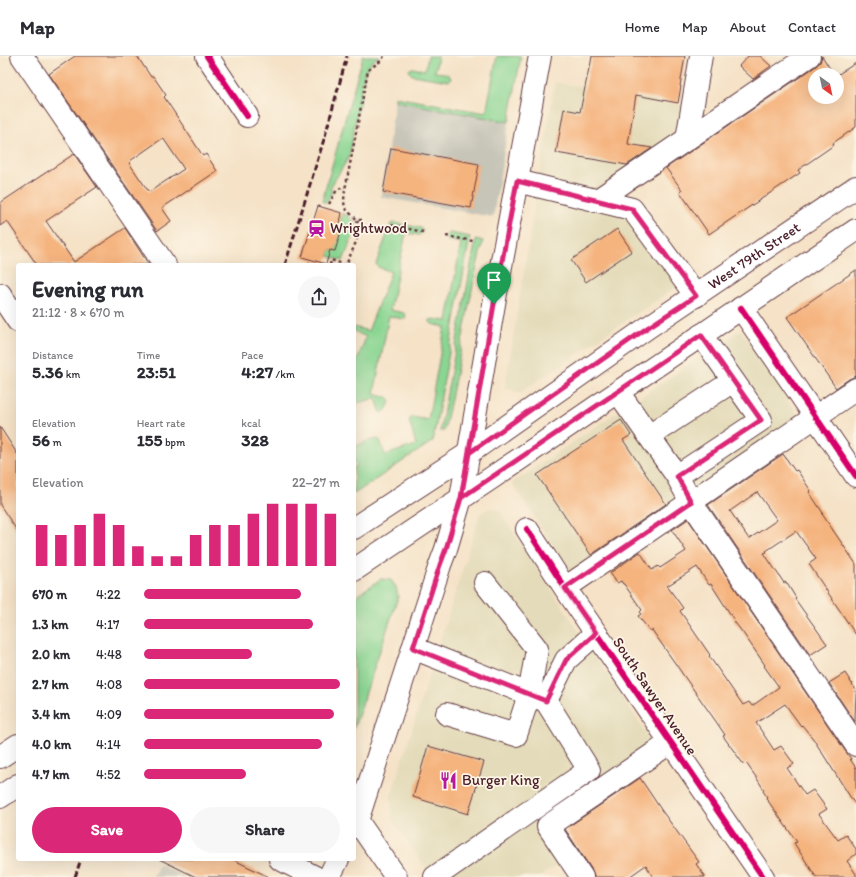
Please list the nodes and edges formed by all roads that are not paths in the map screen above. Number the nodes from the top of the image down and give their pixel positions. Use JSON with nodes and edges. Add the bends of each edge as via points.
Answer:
{"nodes":[{"id":1,"x":22,"y":56,"type":"edge"},
{"id":2,"x":206,"y":56,"type":"edge"},
{"id":3,"x":540,"y":56,"type":"edge"},
{"id":4,"x":701,"y":56,"type":"edge"},
{"id":5,"x":809,"y":56,"type":"edge"},
{"id":6,"x":247,"y":116,"type":"dead end"},
{"id":7,"x":687,"y":139,"type":"junction"},
{"id":8,"x":517,"y":181,"type":"junction"},
{"id":9,"x":856,"y":187,"type":"edge"},
{"id":10,"x":596,"y":201,"type":"junction"},
{"id":11,"x":856,"y":230,"type":"edge"},
{"id":12,"x":163,"y":263,"type":"edge"},
{"id":13,"x":0,"y":294,"type":"edge"},
{"id":14,"x":696,"y":296,"type":"junction"},
{"id":15,"x":742,"y":308,"type":"junction"},
{"id":16,"x":16,"y":318,"type":"edge"},
{"id":17,"x":701,"y":335,"type":"junction"},
{"id":18,"x":733,"y":381,"type":"junction"},
{"id":19,"x":856,"y":389,"type":"edge"},
{"id":20,"x":618,"y":392,"type":"junction"},
{"id":21,"x":816,"y":417,"type":"junction"},
{"id":22,"x":649,"y":436,"type":"junction"},
{"id":23,"x":469,"y":453,"type":"junction"},
{"id":24,"x":677,"y":476,"type":"junction"},
{"id":25,"x":856,"y":476,"type":"edge"},
{"id":26,"x":461,"y":498,"type":"junction"},
{"id":27,"x":691,"y":502,"type":"junction"},
{"id":28,"x":356,"y":527,"type":"edge"},
{"id":29,"x":526,"y":529,"type":"dead end"},
{"id":30,"x":356,"y":569,"type":"edge"},
{"id":31,"x":486,"y":583,"type":"dead end"},
{"id":32,"x":565,"y":588,"type":"junction"},
{"id":33,"x":596,"y":633,"type":"junction"},
{"id":34,"x":413,"y":648,"type":"junction"},
{"id":35,"x":538,"y":698,"type":"junction"},
{"id":36,"x":447,"y":714,"type":"dead end"},
{"id":37,"x":671,"y":742,"type":"junction"},
{"id":38,"x":856,"y":745,"type":"edge"},
{"id":39,"x":16,"y":746,"type":"edge"},
{"id":40,"x":0,"y":757,"type":"edge"},
{"id":41,"x":16,"y":786,"type":"edge"},
{"id":42,"x":0,"y":797,"type":"edge"},
{"id":43,"x":356,"y":818,"type":"edge"},
{"id":44,"x":356,"y":822,"type":"edge"},
{"id":45,"x":284,"y":861,"type":"edge"},
{"id":46,"x":337,"y":861,"type":"edge"},
{"id":47,"x":314,"y":877,"type":"edge"},
{"id":48,"x":329,"y":877,"type":"edge"},
{"id":49,"x":396,"y":877,"type":"edge"},
{"id":50,"x":435,"y":877,"type":"edge"},
{"id":51,"x":582,"y":877,"type":"edge"},
{"id":52,"x":763,"y":877,"type":"edge"}],
"edges":[{"from":1,"to":12,"type":"main road"},
{"from":2,"to":6,"type":"main road"},
{"from":3,"to":8,"type":"main road"},
{"from":4,"to":7,"type":"main road"},
{"from":5,"to":7,"type":"main road"},
{"from":7,"to":10,"type":"main road"},
{"from":8,"to":10,"type":"main road"},
{"from":8,"to":23,"type":"main road"},
{"from":9,"to":14,"type":"main road","name":"West 79th Street"},
{"from":10,"to":14,"type":"main road","via":[[632,209]]},
{"from":11,"to":15,"type":"main road"},
{"from":13,"to":16,"type":"main road"},
{"from":14,"to":23,"type":"main road","name":"West 79th Street"},
{"from":15,"to":17,"type":"main road"},
{"from":15,"to":21,"type":"main road"},
{"from":17,"to":18,"type":"main road"},
{"from":17,"to":20,"type":"main road"},
{"from":18,"to":22,"type":"main road"},
{"from":18,"to":24,"type":"main road","via":[[761,420]]},
{"from":19,"to":21,"type":"main road"},
{"from":20,"to":22,"type":"main road"},
{"from":20,"to":26,"type":"main road"},
{"from":21,"to":25,"type":"main road"},
{"from":21,"to":27,"type":"main road"},
{"from":22,"to":24,"type":"main road"},
{"from":23,"to":26,"type":"main road"},
{"from":23,"to":28,"type":"main road","name":"West 79th Street"},
{"from":24,"to":27,"type":"main road"},
{"from":26,"to":30,"type":"main road"},
{"from":26,"to":34,"type":"main road"},
{"from":27,"to":32,"type":"main road"},
{"from":27,"to":38,"type":"main road"},
{"from":29,"to":32,"type":"main road","name":"South Sawyer Avenue"},
{"from":31,"to":35,"type":"main road","via":[[537,649]]},
{"from":32,"to":33,"type":"main road","name":"South Sawyer Avenue"},
{"from":33,"to":35,"type":"main road","via":[[566,660]]},
{"from":33,"to":37,"type":"main road","name":"South Sawyer Avenue"},
{"from":34,"to":35,"type":"main road"},
{"from":34,"to":43,"type":"main road"},
{"from":35,"to":36,"type":"main road","via":[[516,735]]},
{"from":35,"to":50,"type":"main road","via":[[589,770]]},
{"from":37,"to":51,"type":"main road","via":[[548,826]]},
{"from":37,"to":52,"type":"main road","name":"South Sawyer Avenue"},
{"from":39,"to":40,"type":"main road"},
{"from":41,"to":42,"type":"main road"},
{"from":44,"to":49,"type":"main road"},
{"from":45,"to":47,"type":"main road"},
{"from":46,"to":48,"type":"main road"}]}
